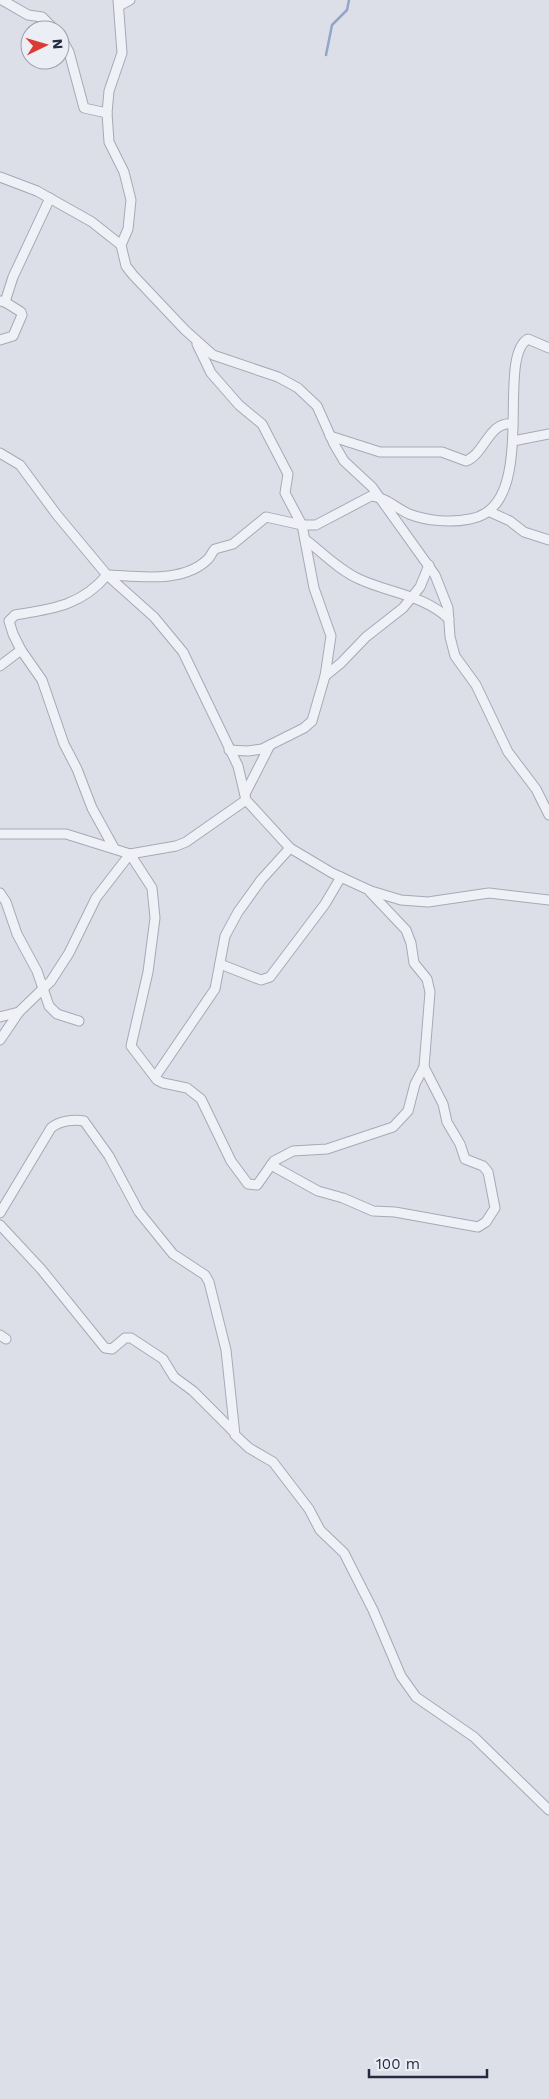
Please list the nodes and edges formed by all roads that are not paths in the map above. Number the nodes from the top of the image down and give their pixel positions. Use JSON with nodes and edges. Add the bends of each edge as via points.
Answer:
{"nodes":[{"id":1,"x":2,"y":0,"type":"edge"},
{"id":2,"x":130,"y":0,"type":"edge"},
{"id":3,"x":119,"y":3,"type":"edge"},
{"id":4,"x":45,"y":20,"type":"edge"},
{"id":5,"x":70,"y":56,"type":"edge"},
{"id":6,"x":107,"y":113,"type":"junction"},
{"id":7,"x":0,"y":177,"type":"edge"},
{"id":8,"x":50,"y":198,"type":"junction"},
{"id":9,"x":121,"y":245,"type":"junction"},
{"id":10,"x":3,"y":302,"type":"edge"},
{"id":11,"x":195,"y":339,"type":"junction"},
{"id":12,"x":0,"y":340,"type":"edge"},
{"id":13,"x":549,"y":348,"type":"edge"},
{"id":14,"x":513,"y":424,"type":"junction"},
{"id":15,"x":549,"y":434,"type":"edge"},
{"id":16,"x":330,"y":436,"type":"junction"},
{"id":17,"x":513,"y":441,"type":"junction"},
{"id":18,"x":0,"y":453,"type":"edge"},
{"id":19,"x":380,"y":498,"type":"junction"},
{"id":20,"x":490,"y":512,"type":"junction"},
{"id":21,"x":302,"y":525,"type":"junction"},
{"id":22,"x":306,"y":540,"type":"junction"},
{"id":23,"x":549,"y":540,"type":"edge"},
{"id":24,"x":429,"y":565,"type":"junction"},
{"id":25,"x":107,"y":574,"type":"junction"},
{"id":26,"x":412,"y":598,"type":"junction"},
{"id":27,"x":450,"y":619,"type":"junction"},
{"id":28,"x":21,"y":650,"type":"junction"},
{"id":29,"x":0,"y":666,"type":"edge"},
{"id":30,"x":325,"y":676,"type":"junction"},
{"id":31,"x":270,"y":744,"type":"junction"},
{"id":32,"x":229,"y":750,"type":"junction"},
{"id":33,"x":246,"y":797,"type":"junction"},
{"id":34,"x":549,"y":815,"type":"edge"},
{"id":35,"x":0,"y":834,"type":"edge"},
{"id":36,"x":114,"y":848,"type":"junction"},
{"id":37,"x":290,"y":848,"type":"junction"},
{"id":38,"x":130,"y":854,"type":"junction"},
{"id":39,"x":341,"y":877,"type":"junction"},
{"id":40,"x":367,"y":890,"type":"junction"},
{"id":41,"x":0,"y":893,"type":"edge"},
{"id":42,"x":549,"y":900,"type":"edge"},
{"id":43,"x":220,"y":964,"type":"junction"},
{"id":44,"x":42,"y":990,"type":"junction"},
{"id":45,"x":19,"y":1012,"type":"junction"},
{"id":46,"x":0,"y":1017,"type":"edge"},
{"id":47,"x":79,"y":1022,"type":"dead end"},
{"id":48,"x":0,"y":1040,"type":"edge"},
{"id":49,"x":424,"y":1067,"type":"junction"},
{"id":50,"x":155,"y":1077,"type":"junction"},
{"id":51,"x":271,"y":1165,"type":"junction"},
{"id":52,"x":0,"y":1213,"type":"edge"},
{"id":53,"x":0,"y":1225,"type":"edge"},
{"id":54,"x":233,"y":1431,"type":"junction"},
{"id":55,"x":549,"y":1810,"type":"edge"}],
"edges":[{"from":1,"to":4,"type":"street","via":[[28,15]]},
{"from":2,"to":3,"type":"street"},
{"from":3,"to":6,"type":"street","via":[[122,53]]},
{"from":5,"to":6,"type":"street","via":[[83,107]]},
{"from":6,"to":9,"type":"street","via":[[109,142],[124,172],[131,200],[128,229]]},
{"from":7,"to":8,"type":"street"},
{"from":8,"to":9,"type":"street","via":[[87,219]]},
{"from":8,"to":10,"type":"street"},
{"from":9,"to":11,"type":"street","via":[[133,275]]},
{"from":10,"to":12,"type":"street","via":[[22,315],[13,336]]},
{"from":11,"to":16,"type":"street","via":[[222,360],[263,371],[298,388],[317,406]]},
{"from":11,"to":21,"type":"street","via":[[211,373],[268,433],[288,474],[285,492]]},
{"from":13,"to":14,"type":"street","via":[[528,339],[520,348]]},
{"from":14,"to":16,"type":"street","via":[[500,426],[475,456],[463,461],[442,452],[380,452]]},
{"from":14,"to":17,"type":"street"},
{"from":15,"to":17,"type":"street"},
{"from":16,"to":19,"type":"street","via":[[344,461],[368,482]]},
{"from":17,"to":20,"type":"street","via":[[503,490]]},
{"from":18,"to":25,"type":"street","via":[[20,465],[53,511]]},
{"from":19,"to":20,"type":"street","via":[[409,514],[426,518],[460,521]]},
{"from":19,"to":21,"type":"street","via":[[367,498],[316,525]]},
{"from":19,"to":24,"type":"street"},
{"from":20,"to":23,"type":"street","via":[[524,532]]},
{"from":21,"to":22,"type":"street"},
{"from":21,"to":25,"type":"street","via":[[266,517],[235,542],[215,549],[207,560],[183,572],[167,576]]},
{"from":22,"to":26,"type":"street","via":[[353,576]]},
{"from":22,"to":30,"type":"street","via":[[314,588],[331,636]]},
{"from":24,"to":26,"type":"street"},
{"from":24,"to":27,"type":"street"},
{"from":25,"to":28,"type":"street","via":[[86,596],[11,617],[10,625]]},
{"from":25,"to":32,"type":"street","via":[[154,617],[183,652]]},
{"from":26,"to":27,"type":"street","via":[[433,606]]},
{"from":26,"to":30,"type":"street"},
{"from":27,"to":34,"type":"street","via":[[455,656],[476,685],[508,752],[536,789]]},
{"from":28,"to":29,"type":"street"},
{"from":28,"to":36,"type":"street","via":[[42,680],[64,744]]},
{"from":30,"to":31,"type":"street","via":[[312,721]]},
{"from":31,"to":32,"type":"street","via":[[255,751]]},
{"from":31,"to":33,"type":"street"},
{"from":32,"to":33,"type":"street","via":[[238,766]]},
{"from":33,"to":37,"type":"street"},
{"from":33,"to":38,"type":"street","via":[[186,842]]},
{"from":35,"to":36,"type":"street","via":[[66,834]]},
{"from":36,"to":38,"type":"street"},
{"from":37,"to":39,"type":"street"},
{"from":37,"to":43,"type":"street","via":[[238,912],[225,936]]},
{"from":38,"to":44,"type":"street","via":[[96,898],[58,970]]},
{"from":38,"to":50,"type":"street","via":[[152,888],[155,918],[148,972],[131,1046]]},
{"from":39,"to":40,"type":"street"},
{"from":39,"to":43,"type":"street","via":[[325,904],[270,977],[261,980]]},
{"from":40,"to":42,"type":"street","via":[[408,902],[489,893]]},
{"from":40,"to":49,"type":"street","via":[[406,930],[414,963],[427,979],[430,992]]},
{"from":41,"to":44,"type":"street","via":[[37,971]]},
{"from":43,"to":50,"type":"street","via":[[215,989]]},
{"from":44,"to":45,"type":"street"},
{"from":44,"to":47,"type":"street","via":[[54,1012]]},
{"from":45,"to":46,"type":"street"},
{"from":45,"to":48,"type":"street"},
{"from":49,"to":51,"type":"street","via":[[415,1084],[408,1111],[393,1127],[327,1149],[294,1151]]},
{"from":49,"to":51,"type":"street","via":[[465,1158],[483,1166],[488,1172],[496,1206],[482,1226],[373,1211],[318,1191]]},
{"from":50,"to":51,"type":"street","via":[[163,1083],[187,1088],[201,1098],[232,1161],[248,1184],[257,1185]]},
{"from":52,"to":54,"type":"street","via":[[51,1128],[56,1123],[84,1121],[109,1156],[139,1212],[172,1254],[205,1275],[209,1282],[226,1350]]},
{"from":53,"to":54,"type":"street","via":[[41,1269],[105,1348],[112,1349],[125,1338],[131,1338],[163,1359],[174,1377],[193,1391]]},
{"from":54,"to":55,"type":"street","via":[[249,1448],[273,1462],[320,1530],[344,1553],[369,1601],[401,1676],[416,1697],[474,1737]]}]}
